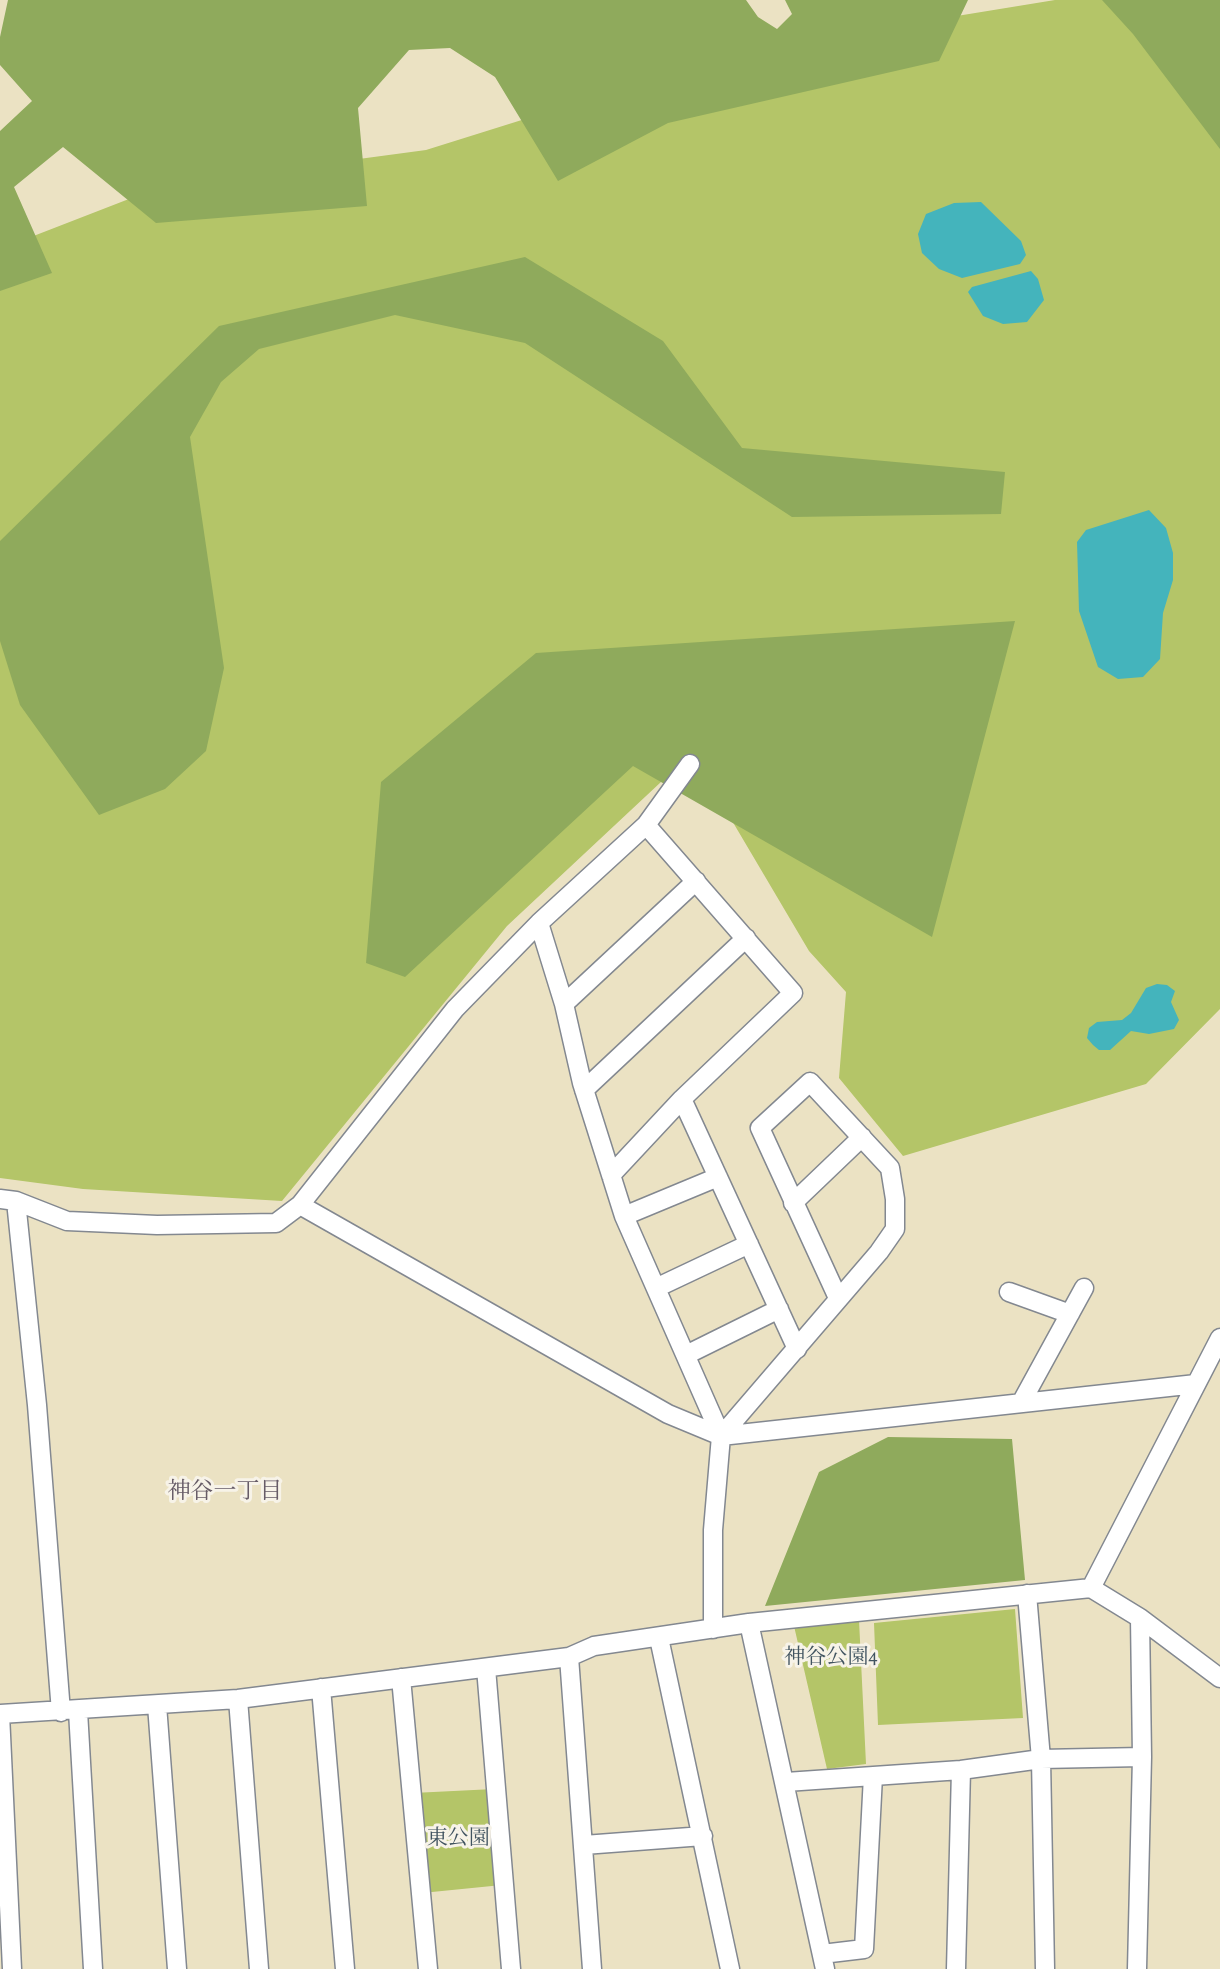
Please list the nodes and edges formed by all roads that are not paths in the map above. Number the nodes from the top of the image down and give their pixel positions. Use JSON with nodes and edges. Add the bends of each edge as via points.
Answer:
{"nodes":[{"id":1,"x":690,"y":764,"type":"dead end"},
{"id":2,"x":646,"y":825,"type":"junction"},
{"id":3,"x":696,"y":881,"type":"junction"},
{"id":4,"x":539,"y":923,"type":"junction"},
{"id":5,"x":746,"y":939,"type":"junction"},
{"id":6,"x":564,"y":1004,"type":"junction"},
{"id":7,"x":584,"y":1090,"type":"junction"},
{"id":8,"x":682,"y":1099,"type":"junction"},
{"id":9,"x":862,"y":1138,"type":"junction"},
{"id":10,"x":611,"y":1175,"type":"junction"},
{"id":11,"x":718,"y":1177,"type":"junction"},
{"id":12,"x":8,"y":1200,"type":"edge"},
{"id":13,"x":793,"y":1203,"type":"junction"},
{"id":14,"x":300,"y":1205,"type":"junction"},
{"id":15,"x":624,"y":1216,"type":"junction"},
{"id":16,"x":749,"y":1244,"type":"junction"},
{"id":17,"x":658,"y":1287,"type":"junction"},
{"id":18,"x":1084,"y":1289,"type":"dead end"},
{"id":19,"x":1009,"y":1292,"type":"dead end"},
{"id":20,"x":838,"y":1298,"type":"junction"},
{"id":21,"x":779,"y":1309,"type":"junction"},
{"id":22,"x":1070,"y":1314,"type":"junction"},
{"id":23,"x":1220,"y":1338,"type":"edge"},
{"id":24,"x":797,"y":1349,"type":"junction"},
{"id":25,"x":688,"y":1354,"type":"junction"},
{"id":26,"x":1196,"y":1384,"type":"junction"},
{"id":27,"x":1021,"y":1403,"type":"junction"},
{"id":28,"x":721,"y":1436,"type":"junction"},
{"id":29,"x":1091,"y":1588,"type":"junction"},
{"id":30,"x":1027,"y":1594,"type":"junction"},
{"id":31,"x":1140,"y":1618,"type":"junction"},
{"id":32,"x":749,"y":1623,"type":"junction"},
{"id":33,"x":713,"y":1629,"type":"junction"},
{"id":34,"x":659,"y":1638,"type":"junction"},
{"id":35,"x":569,"y":1657,"type":"junction"},
{"id":36,"x":486,"y":1668,"type":"junction"},
{"id":37,"x":401,"y":1678,"type":"junction"},
{"id":38,"x":1220,"y":1678,"type":"edge"},
{"id":39,"x":321,"y":1688,"type":"junction"},
{"id":40,"x":238,"y":1699,"type":"junction"},
{"id":41,"x":157,"y":1704,"type":"junction"},
{"id":42,"x":69,"y":1711,"type":"junction"},
{"id":43,"x":0,"y":1714,"type":"edge"},
{"id":44,"x":1142,"y":1757,"type":"junction"},
{"id":45,"x":1041,"y":1759,"type":"junction"},
{"id":46,"x":961,"y":1770,"type":"junction"},
{"id":47,"x":873,"y":1776,"type":"junction"},
{"id":48,"x":786,"y":1782,"type":"junction"},
{"id":49,"x":703,"y":1836,"type":"junction"},
{"id":50,"x":584,"y":1845,"type":"junction"},
{"id":51,"x":823,"y":1962,"type":"edge"},
{"id":52,"x":12,"y":1969,"type":"edge"},
{"id":53,"x":93,"y":1969,"type":"edge"},
{"id":54,"x":177,"y":1969,"type":"edge"},
{"id":55,"x":259,"y":1969,"type":"edge"},
{"id":56,"x":345,"y":1969,"type":"edge"},
{"id":57,"x":428,"y":1969,"type":"edge"},
{"id":58,"x":511,"y":1969,"type":"edge"},
{"id":59,"x":593,"y":1969,"type":"edge"},
{"id":60,"x":730,"y":1969,"type":"edge"},
{"id":61,"x":956,"y":1969,"type":"edge"},
{"id":62,"x":1045,"y":1969,"type":"edge"},
{"id":63,"x":1137,"y":1969,"type":"edge"}],
"edges":[{"from":1,"to":2,"type":"street"},
{"from":2,"to":3,"type":"street"},
{"from":2,"to":4,"type":"street"},
{"from":3,"to":5,"type":"street"},
{"from":3,"to":6,"type":"street"},
{"from":4,"to":6,"type":"street"},
{"from":4,"to":14,"type":"street","via":[[454,1009]]},
{"from":5,"to":7,"type":"street"},
{"from":5,"to":8,"type":"street","via":[[793,993]]},
{"from":6,"to":7,"type":"street"},
{"from":7,"to":10,"type":"street"},
{"from":8,"to":10,"type":"street"},
{"from":8,"to":11,"type":"street"},
{"from":9,"to":13,"type":"street"},
{"from":9,"to":13,"type":"street","via":[[810,1082],[760,1128]]},
{"from":9,"to":20,"type":"street","via":[[890,1168],[895,1229]]},
{"from":10,"to":15,"type":"street"},
{"from":11,"to":15,"type":"street"},
{"from":11,"to":16,"type":"street"},
{"from":12,"to":14,"type":"street","via":[[66,1221],[157,1225],[275,1223]]},
{"from":12,"to":42,"type":"street","via":[[38,1419]]},
{"from":13,"to":20,"type":"street"},
{"from":14,"to":28,"type":"street","via":[[656,1408]]},
{"from":15,"to":17,"type":"street"},
{"from":16,"to":17,"type":"street"},
{"from":16,"to":21,"type":"street"},
{"from":17,"to":25,"type":"street"},
{"from":18,"to":22,"type":"street"},
{"from":19,"to":22,"type":"street"},
{"from":20,"to":24,"type":"street"},
{"from":21,"to":24,"type":"street"},
{"from":21,"to":25,"type":"street"},
{"from":22,"to":27,"type":"street"},
{"from":23,"to":26,"type":"street"},
{"from":24,"to":28,"type":"street"},
{"from":25,"to":28,"type":"street"},
{"from":26,"to":27,"type":"street"},
{"from":26,"to":29,"type":"street"},
{"from":27,"to":28,"type":"street"},
{"from":28,"to":33,"type":"street","via":[[713,1530]]},
{"from":29,"to":30,"type":"street"},
{"from":29,"to":31,"type":"street"},
{"from":30,"to":32,"type":"street"},
{"from":30,"to":45,"type":"street"},
{"from":31,"to":38,"type":"street"},
{"from":31,"to":44,"type":"street"},
{"from":32,"to":33,"type":"street"},
{"from":32,"to":48,"type":"street"},
{"from":33,"to":34,"type":"street"},
{"from":34,"to":35,"type":"street","via":[[594,1646]]},
{"from":34,"to":49,"type":"street"},
{"from":35,"to":36,"type":"street"},
{"from":35,"to":50,"type":"street"},
{"from":36,"to":37,"type":"street"},
{"from":36,"to":58,"type":"street"},
{"from":37,"to":39,"type":"street"},
{"from":37,"to":57,"type":"street"},
{"from":39,"to":40,"type":"street"},
{"from":39,"to":56,"type":"street"},
{"from":40,"to":41,"type":"street"},
{"from":40,"to":55,"type":"street"},
{"from":41,"to":42,"type":"street"},
{"from":41,"to":54,"type":"street"},
{"from":42,"to":43,"type":"street"},
{"from":42,"to":53,"type":"street"},
{"from":43,"to":52,"type":"street"},
{"from":44,"to":45,"type":"street"},
{"from":44,"to":63,"type":"street"},
{"from":45,"to":46,"type":"street"},
{"from":45,"to":62,"type":"street"},
{"from":46,"to":47,"type":"street"},
{"from":46,"to":61,"type":"street"},
{"from":47,"to":48,"type":"street"},
{"from":47,"to":51,"type":"street","via":[[864,1949]]},
{"from":48,"to":51,"type":"street"},
{"from":49,"to":50,"type":"street"},
{"from":49,"to":60,"type":"street"},
{"from":50,"to":59,"type":"street"}]}
